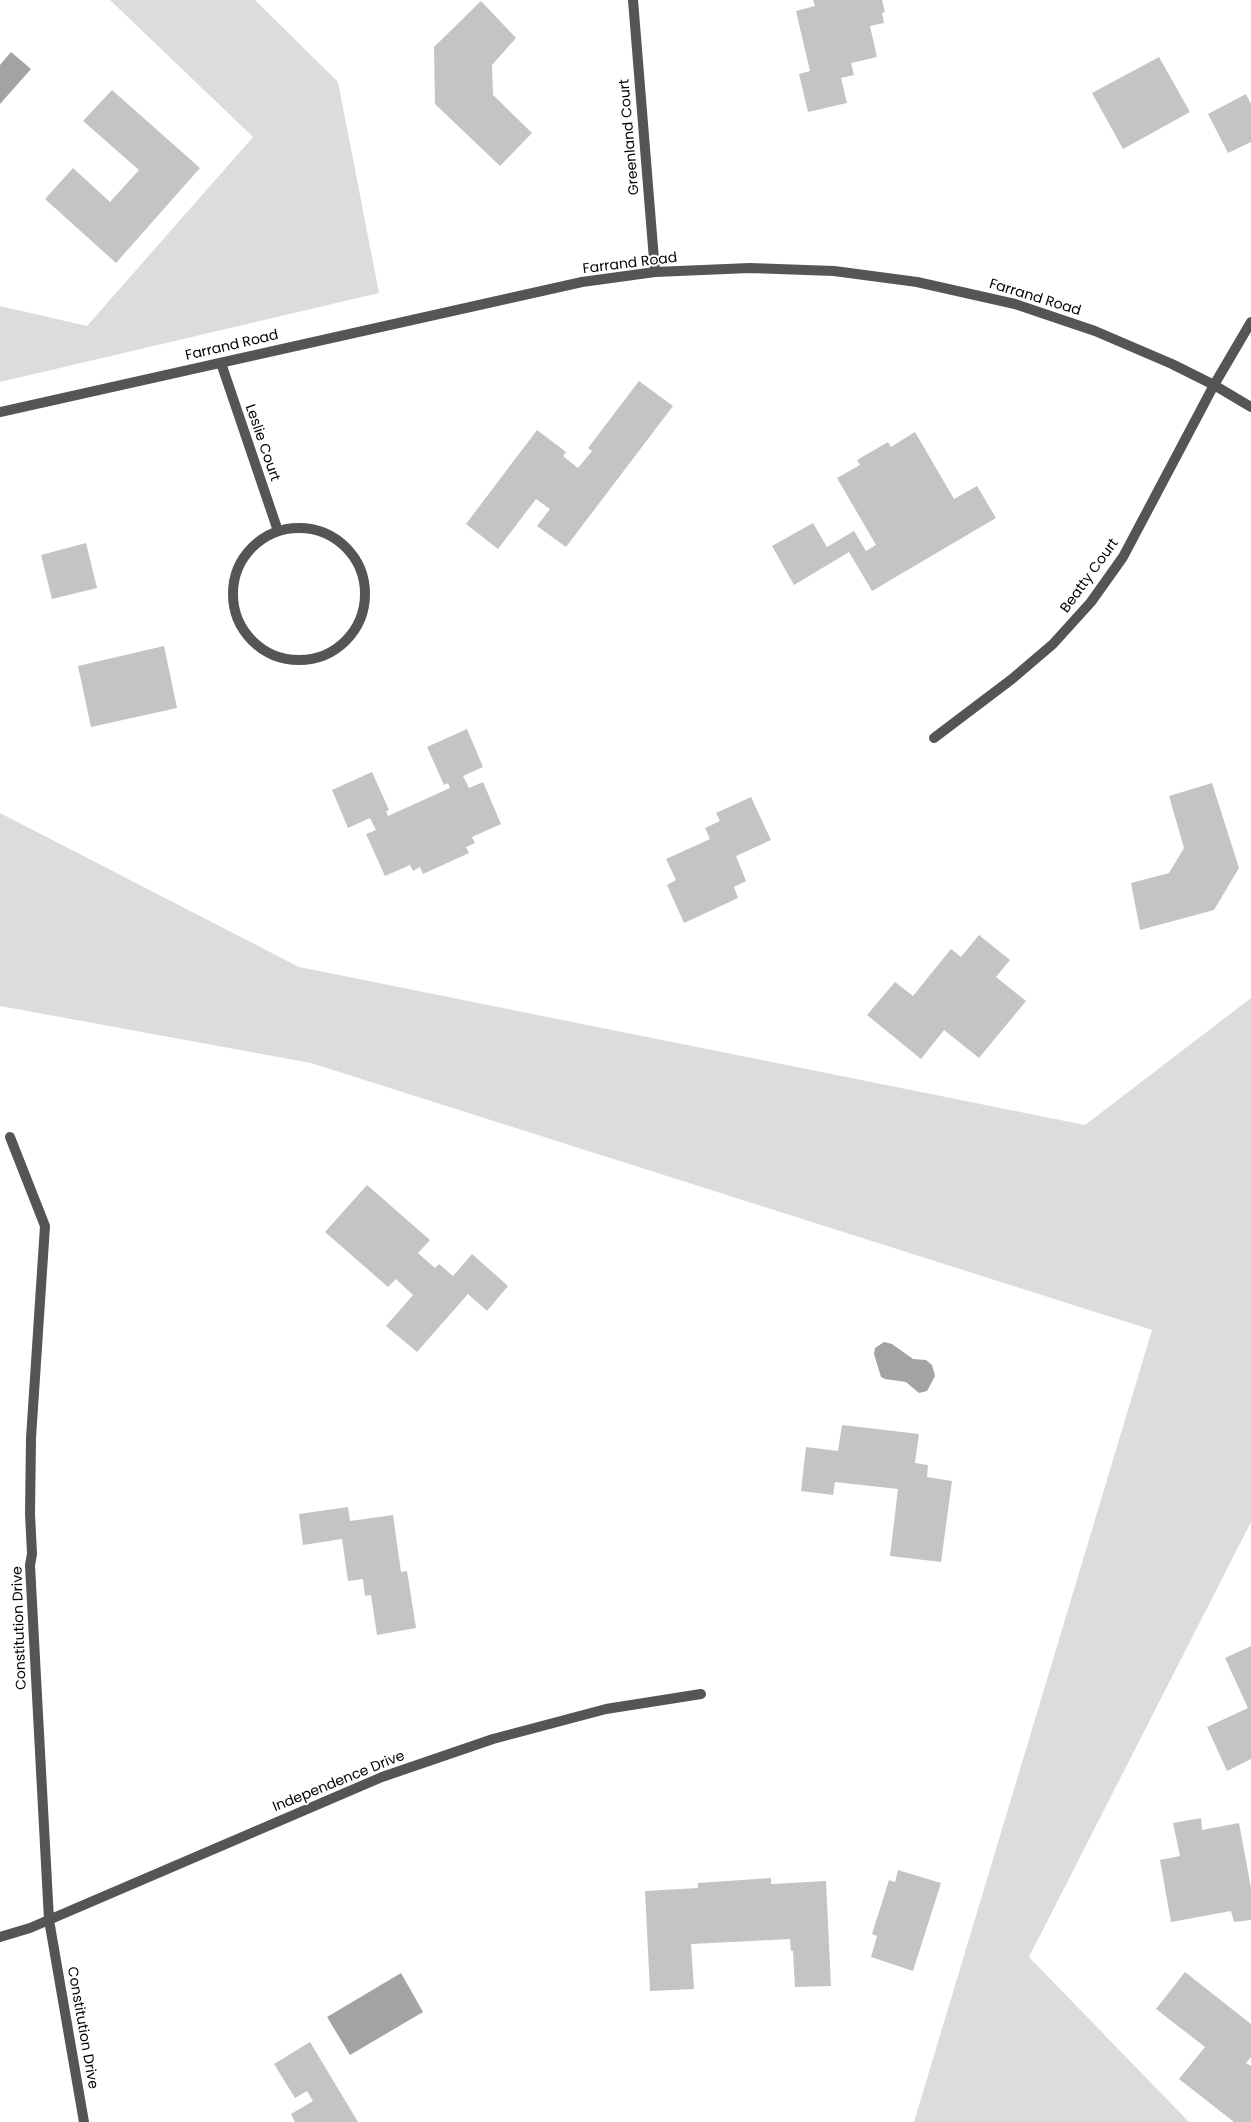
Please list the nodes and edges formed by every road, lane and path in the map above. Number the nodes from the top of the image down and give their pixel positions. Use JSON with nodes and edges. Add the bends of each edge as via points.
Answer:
{"nodes":[{"id":1,"x":633,"y":0,"type":"edge"},
{"id":2,"x":655,"y":272,"type":"junction"},
{"id":3,"x":1251,"y":322,"type":"edge"},
{"id":4,"x":220,"y":363,"type":"junction"},
{"id":5,"x":1214,"y":385,"type":"junction"},
{"id":6,"x":1251,"y":407,"type":"edge"},
{"id":7,"x":0,"y":412,"type":"edge"},
{"id":8,"x":278,"y":531,"type":"junction"},
{"id":9,"x":934,"y":738,"type":"dead end"},
{"id":10,"x":10,"y":1137,"type":"dead end"},
{"id":11,"x":702,"y":1694,"type":"dead end"},
{"id":12,"x":49,"y":1920,"type":"junction"},
{"id":13,"x":0,"y":1937,"type":"edge"},
{"id":14,"x":84,"y":2122,"type":"edge"}],
"edges":[{"from":1,"to":2,"type":"street","name":"Greenland Court"},
{"from":2,"to":4,"type":"street","name":"Farrand Road","via":[[582,282]]},
{"from":2,"to":5,"type":"street","name":"Farrand Road","via":[[750,268],[834,271],[916,282],[1015,304],[1095,330]]},
{"from":3,"to":5,"type":"street","name":"Beatty Court"},
{"from":4,"to":7,"type":"street","name":"Farrand Road"},
{"from":4,"to":8,"type":"street","name":"Leslie Court"},
{"from":5,"to":6,"type":"street","name":"Farrand Road"},
{"from":5,"to":9,"type":"street","name":"Beatty Court","via":[[1123,557],[1091,602],[1053,644],[1012,680]]},
{"from":8,"to":8,"type":"street","via":[[259,541],[244,556],[235,575],[232,597],[236,618],[247,636],[263,650],[282,659],[304,660],[326,655],[344,643],[358,625],[365,604],[364,581],[356,560],[342,543],[322,531],[300,528]]},
{"from":10,"to":12,"type":"street","name":"Constitution Drive","via":[[45,1226],[31,1438],[30,1565]]},
{"from":11,"to":12,"type":"street","name":"Independence Drive","via":[[606,1708],[493,1739],[382,1777]]},
{"from":12,"to":13,"type":"street","name":"Independence Drive"},
{"from":12,"to":14,"type":"street","name":"Constitution Drive"}]}
